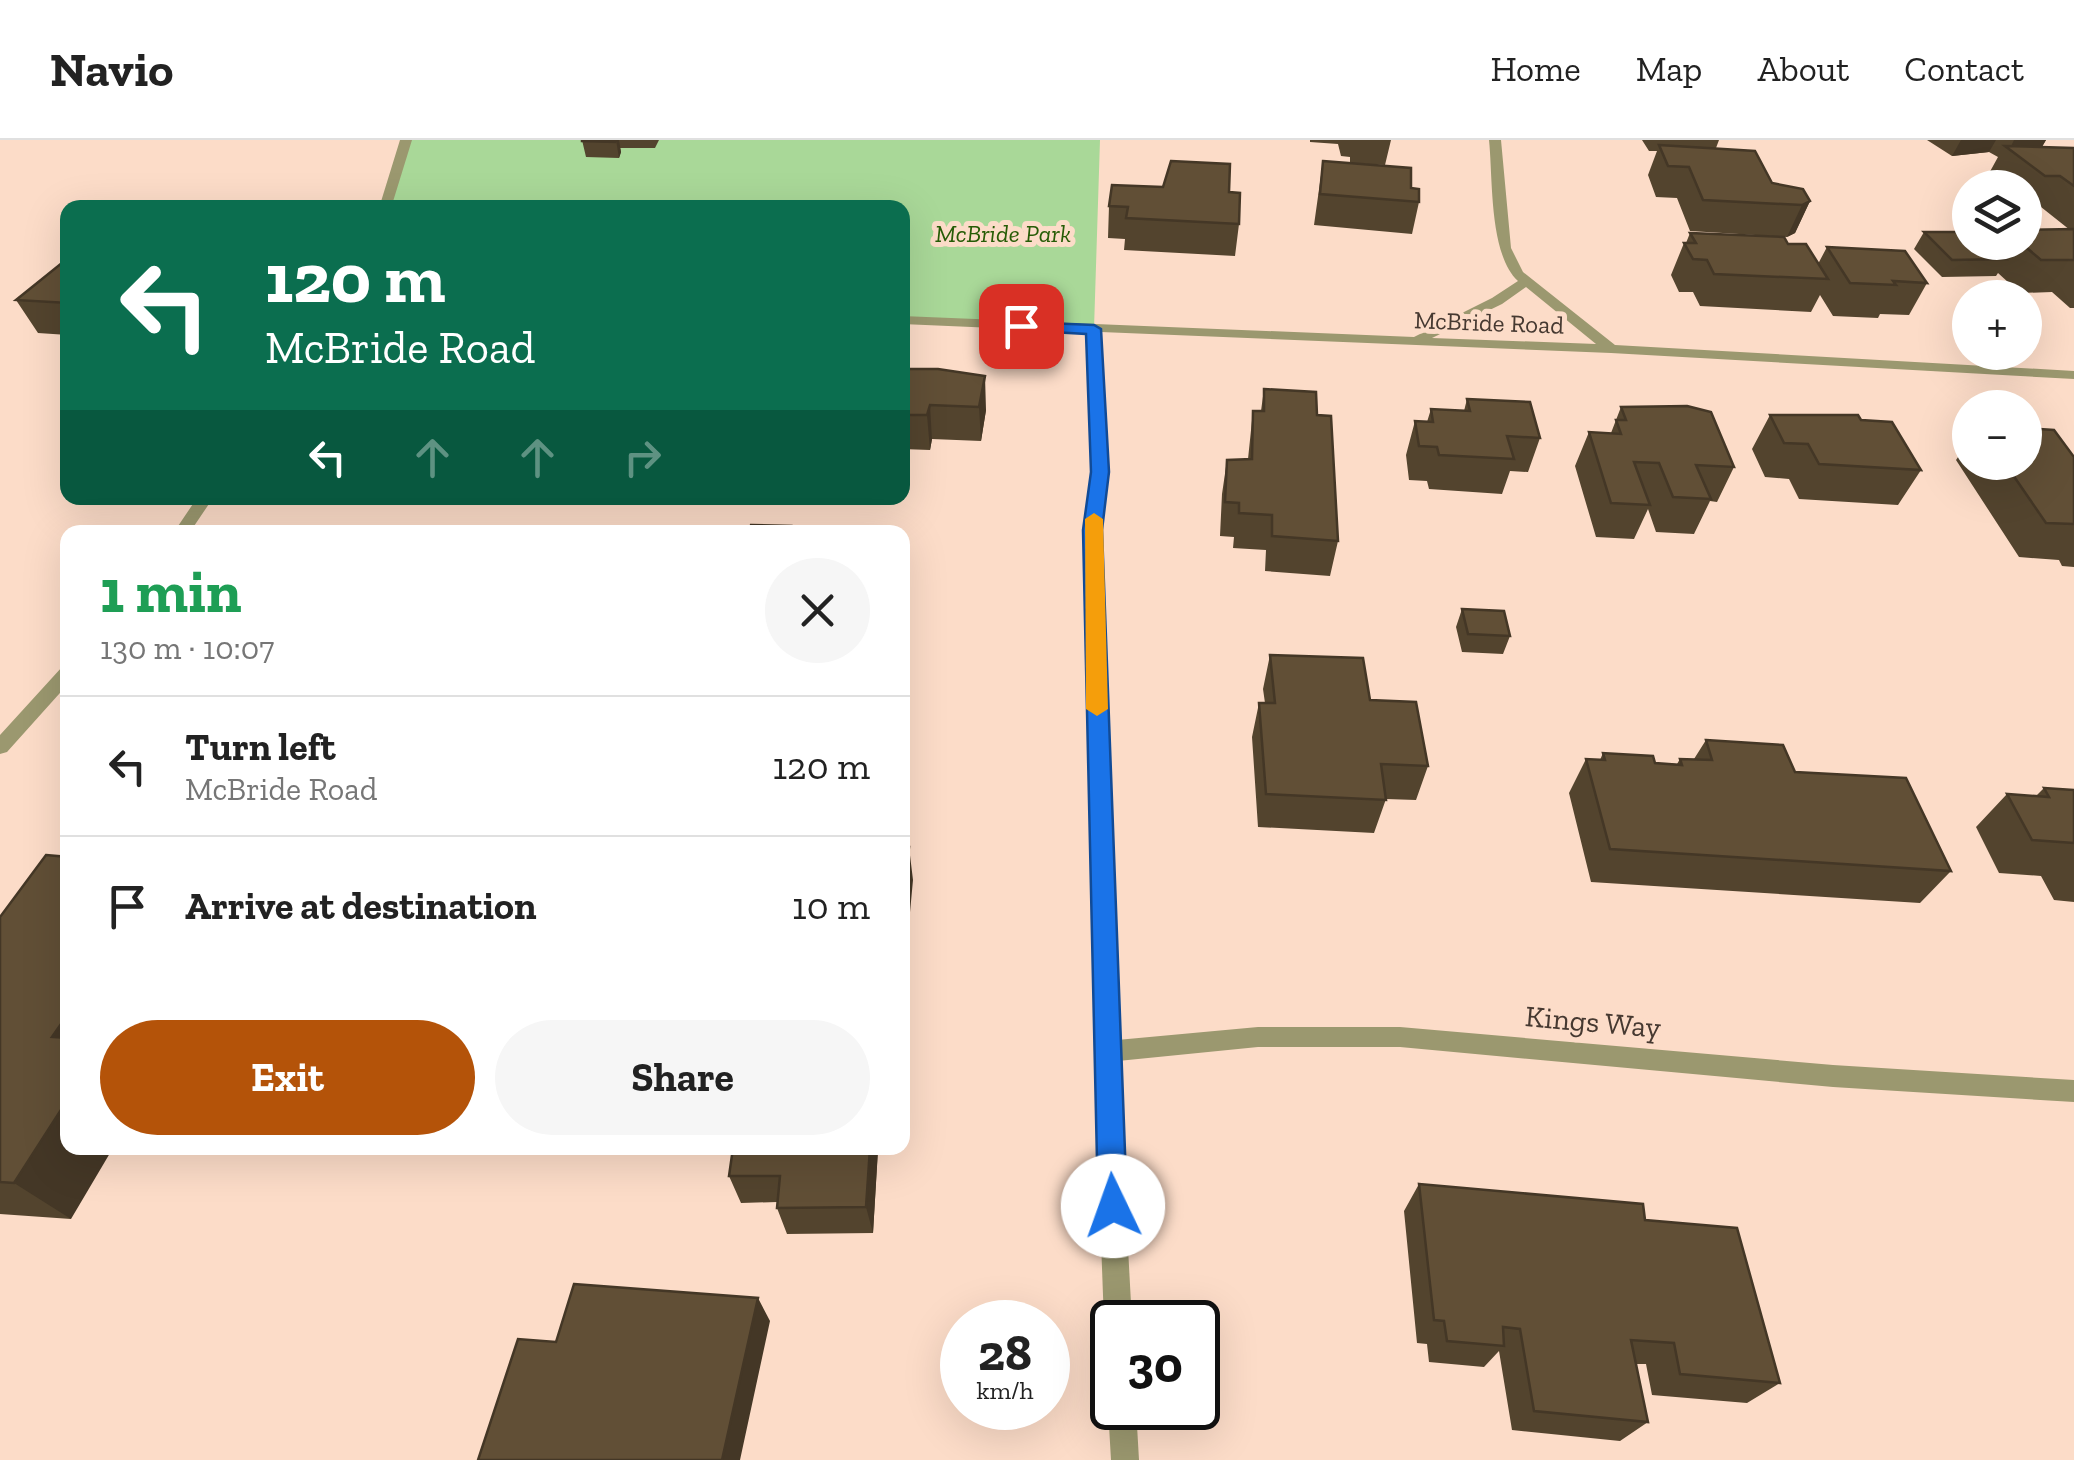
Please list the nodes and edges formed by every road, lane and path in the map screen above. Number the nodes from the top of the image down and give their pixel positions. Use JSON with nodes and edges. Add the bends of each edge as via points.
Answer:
{"nodes":[{"id":1,"x":406,"y":140,"type":"edge"},
{"id":2,"x":1495,"y":140,"type":"edge"},
{"id":3,"x":387,"y":200,"type":"edge"},
{"id":4,"x":1526,"y":281,"type":"junction"},
{"id":5,"x":910,"y":320,"type":"edge"},
{"id":6,"x":1094,"y":329,"type":"junction"},
{"id":7,"x":1414,"y":341,"type":"junction"},
{"id":8,"x":1611,"y":349,"type":"junction"},
{"id":9,"x":2074,"y":374,"type":"edge"},
{"id":10,"x":60,"y":681,"type":"edge"},
{"id":11,"x":0,"y":748,"type":"edge"},
{"id":12,"x":1106,"y":1052,"type":"junction"},
{"id":13,"x":2074,"y":1091,"type":"edge"},
{"id":14,"x":1117,"y":1300,"type":"edge"},
{"id":15,"x":1123,"y":1430,"type":"edge"},
{"id":16,"x":1124,"y":1460,"type":"edge"}],
"edges":[{"from":1,"to":3,"type":"street"},
{"from":2,"to":4,"type":"street","via":[[1506,248]]},
{"from":4,"to":7,"type":"street"},
{"from":4,"to":8,"type":"street"},
{"from":5,"to":6,"type":"street","name":"McBride Road"},
{"from":6,"to":7,"type":"street","name":"McBride Road"},
{"from":6,"to":12,"type":"street"},
{"from":7,"to":8,"type":"street","name":"McBride Road"},
{"from":8,"to":9,"type":"street","name":"McBride Road"},
{"from":10,"to":11,"type":"street"},
{"from":12,"to":13,"type":"street","name":"Kings Way","via":[[1258,1037],[1400,1037]]},
{"from":12,"to":14,"type":"street"},
{"from":15,"to":16,"type":"street"}]}
